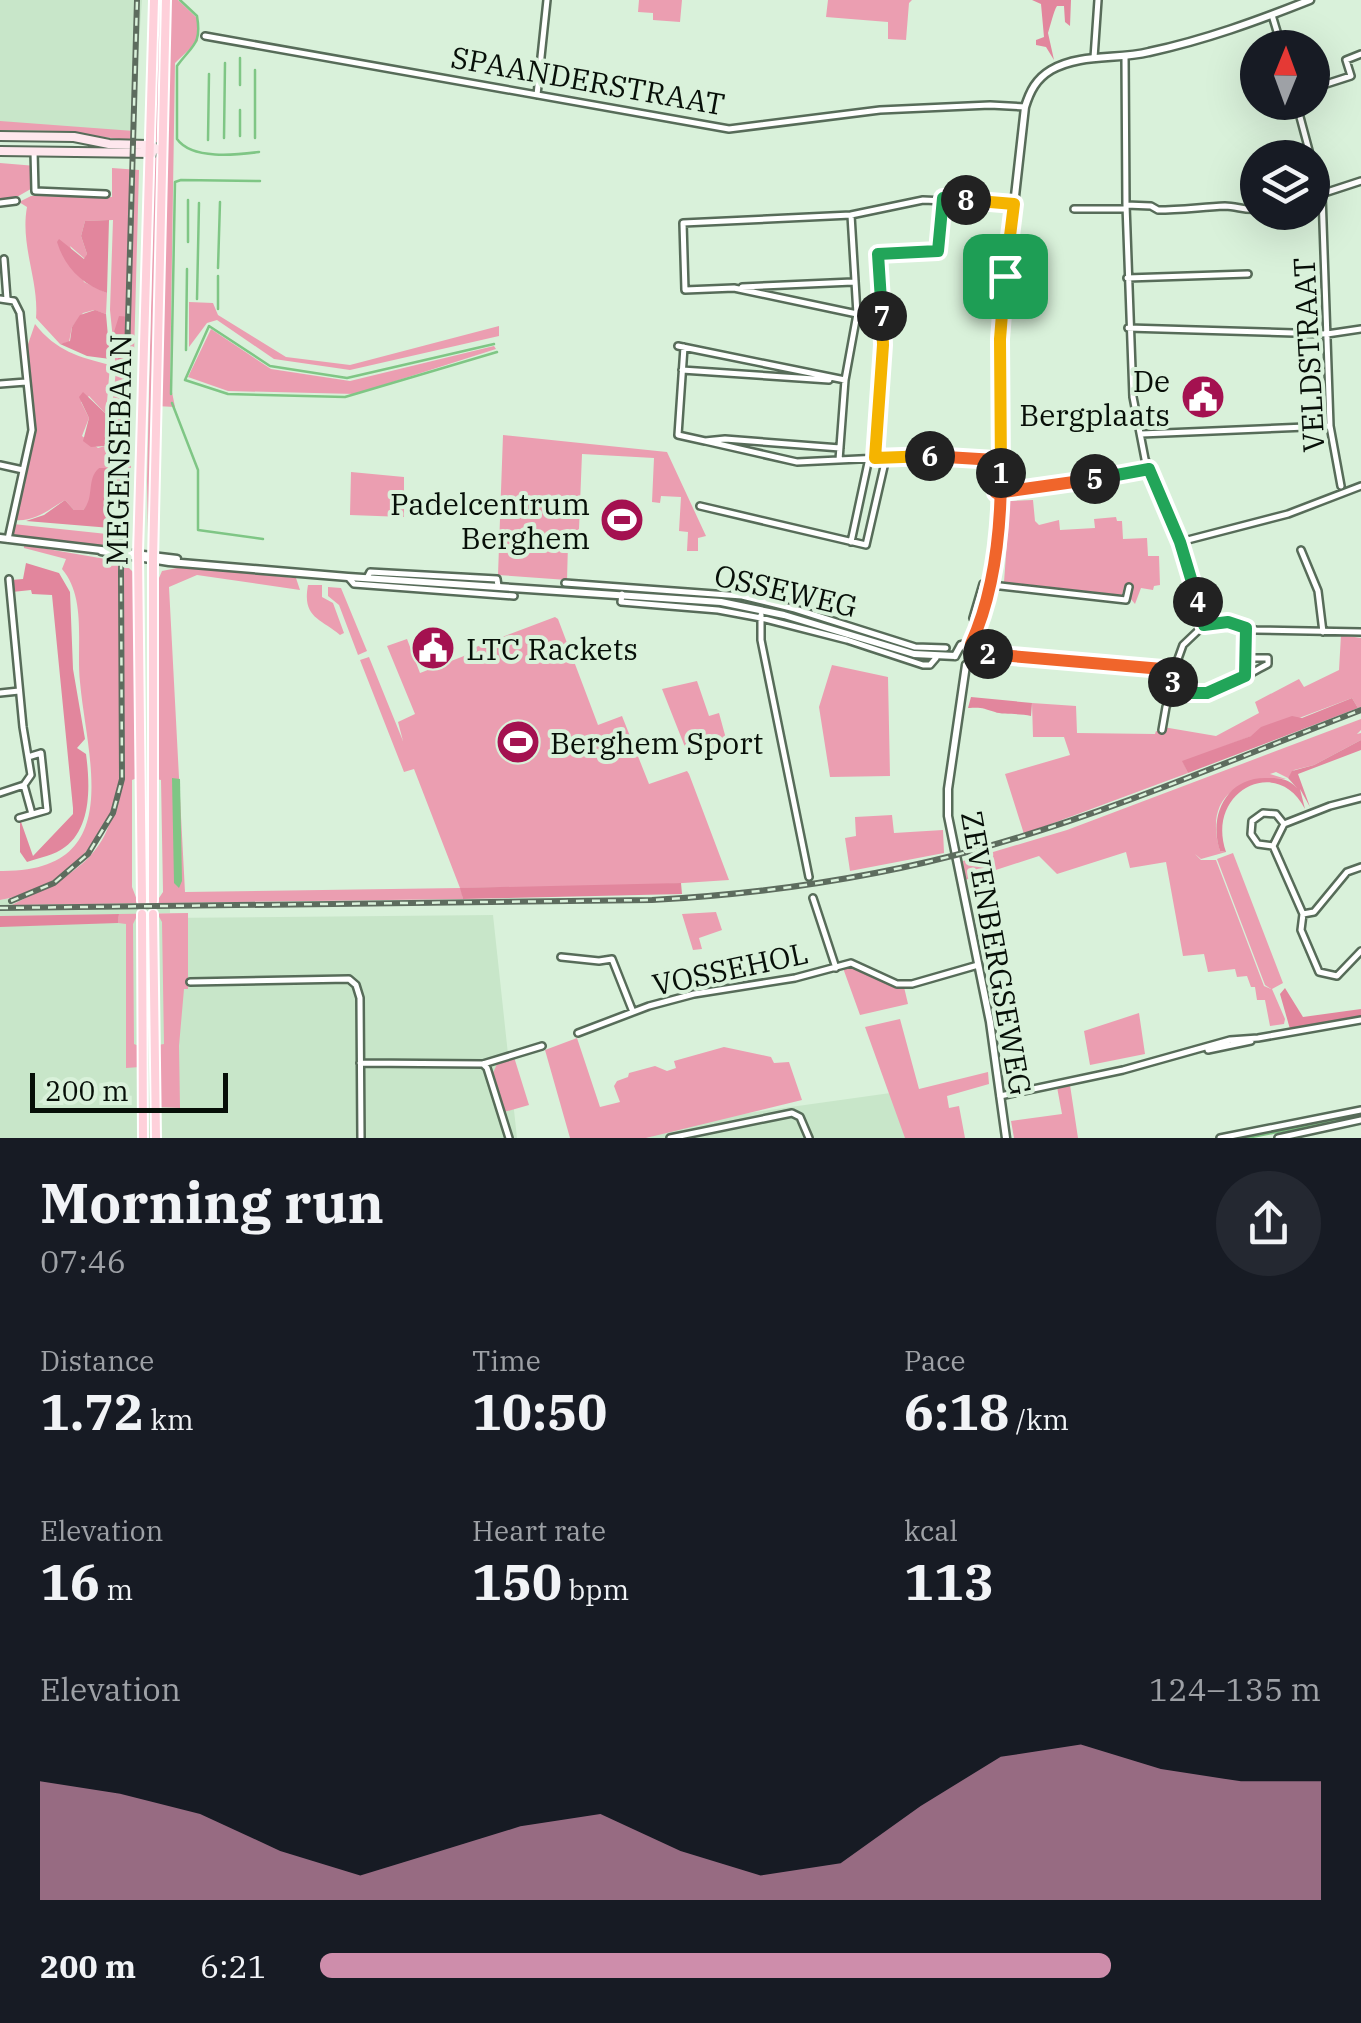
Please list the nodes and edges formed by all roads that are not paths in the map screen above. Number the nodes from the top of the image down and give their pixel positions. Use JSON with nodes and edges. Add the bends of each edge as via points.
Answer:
{"nodes":[{"id":1,"x":154,"y":0,"type":"edge"},
{"id":2,"x":166,"y":0,"type":"edge"},
{"id":3,"x":547,"y":0,"type":"edge"},
{"id":4,"x":1098,"y":0,"type":"edge"},
{"id":5,"x":1310,"y":0,"type":"edge"},
{"id":6,"x":1272,"y":15,"type":"junction"},
{"id":7,"x":1277,"y":30,"type":"edge"},
{"id":8,"x":205,"y":36,"type":"dead end"},
{"id":9,"x":1361,"y":55,"type":"edge"},
{"id":10,"x":1126,"y":56,"type":"junction"},
{"id":11,"x":1094,"y":58,"type":"junction"},
{"id":12,"x":1330,"y":83,"type":"edge"},
{"id":13,"x":538,"y":95,"type":"junction"},
{"id":14,"x":1025,"y":106,"type":"junction"},
{"id":15,"x":0,"y":136,"type":"edge"},
{"id":16,"x":147,"y":150,"type":"junction"},
{"id":17,"x":0,"y":151,"type":"edge"},
{"id":18,"x":162,"y":151,"type":"junction"},
{"id":19,"x":34,"y":152,"type":"junction"},
{"id":20,"x":1361,"y":181,"type":"edge"},
{"id":21,"x":1330,"y":191,"type":"edge"},
{"id":22,"x":106,"y":194,"type":"dead end"},
{"id":23,"x":943,"y":198,"type":"junction"},
{"id":24,"x":16,"y":201,"type":"dead end"},
{"id":25,"x":0,"y":203,"type":"edge"},
{"id":26,"x":1014,"y":204,"type":"junction"},
{"id":27,"x":1126,"y":207,"type":"junction"},
{"id":28,"x":1240,"y":209,"type":"edge"},
{"id":29,"x":1074,"y":210,"type":"dead end"},
{"id":30,"x":850,"y":215,"type":"junction"},
{"id":31,"x":1323,"y":230,"type":"edge"},
{"id":32,"x":4,"y":259,"type":"dead end"},
{"id":33,"x":1248,"y":274,"type":"dead end"},
{"id":34,"x":1127,"y":278,"type":"junction"},
{"id":35,"x":853,"y":282,"type":"junction"},
{"id":36,"x":734,"y":288,"type":"junction"},
{"id":37,"x":4,"y":299,"type":"edge"},
{"id":38,"x":857,"y":314,"type":"junction"},
{"id":39,"x":882,"y":320,"type":"junction"},
{"id":40,"x":1128,"y":328,"type":"junction"},
{"id":41,"x":1361,"y":330,"type":"edge"},
{"id":42,"x":1327,"y":334,"type":"junction"},
{"id":43,"x":682,"y":370,"type":"junction"},
{"id":44,"x":834,"y":380,"type":"junction"},
{"id":45,"x":845,"y":380,"type":"junction"},
{"id":46,"x":26,"y":382,"type":"junction"},
{"id":47,"x":0,"y":384,"type":"edge"},
{"id":48,"x":1330,"y":426,"type":"junction"},
{"id":49,"x":1140,"y":434,"type":"junction"},
{"id":50,"x":705,"y":441,"type":"junction"},
{"id":51,"x":840,"y":448,"type":"junction"},
{"id":52,"x":872,"y":458,"type":"junction"},
{"id":53,"x":886,"y":458,"type":"junction"},
{"id":54,"x":839,"y":460,"type":"junction"},
{"id":55,"x":998,"y":460,"type":"junction"},
{"id":56,"x":0,"y":465,"type":"edge"},
{"id":57,"x":1149,"y":469,"type":"junction"},
{"id":58,"x":23,"y":470,"type":"junction"},
{"id":59,"x":1341,"y":486,"type":"dead end"},
{"id":60,"x":1361,"y":486,"type":"edge"},
{"id":61,"x":999,"y":492,"type":"junction"},
{"id":62,"x":700,"y":506,"type":"dead end"},
{"id":63,"x":4,"y":539,"type":"edge"},
{"id":64,"x":851,"y":542,"type":"junction"},
{"id":65,"x":1180,"y":542,"type":"junction"},
{"id":66,"x":1302,"y":550,"type":"dead end"},
{"id":67,"x":138,"y":555,"type":"junction"},
{"id":68,"x":153,"y":557,"type":"junction"},
{"id":69,"x":348,"y":577,"type":"junction"},
{"id":70,"x":9,"y":579,"type":"dead end"},
{"id":71,"x":566,"y":583,"type":"dead end"},
{"id":72,"x":991,"y":583,"type":"junction"},
{"id":73,"x":575,"y":587,"type":"junction"},
{"id":74,"x":1129,"y":587,"type":"dead end"},
{"id":75,"x":498,"y":590,"type":"junction"},
{"id":76,"x":514,"y":596,"type":"dead end"},
{"id":77,"x":762,"y":613,"type":"junction"},
{"id":78,"x":1204,"y":625,"type":"junction"},
{"id":79,"x":13,"y":627,"type":"junction"},
{"id":80,"x":0,"y":628,"type":"edge"},
{"id":81,"x":1246,"y":628,"type":"junction"},
{"id":82,"x":1324,"y":632,"type":"junction"},
{"id":83,"x":1361,"y":632,"type":"edge"},
{"id":84,"x":971,"y":644,"type":"junction"},
{"id":85,"x":946,"y":648,"type":"dead end"},
{"id":86,"x":924,"y":653,"type":"junction"},
{"id":87,"x":977,"y":653,"type":"junction"},
{"id":88,"x":955,"y":656,"type":"junction"},
{"id":89,"x":936,"y":658,"type":"junction"},
{"id":90,"x":1245,"y":658,"type":"junction"},
{"id":91,"x":966,"y":666,"type":"junction"},
{"id":92,"x":1174,"y":670,"type":"junction"},
{"id":93,"x":1245,"y":676,"type":"junction"},
{"id":94,"x":1174,"y":689,"type":"junction"},
{"id":95,"x":19,"y":691,"type":"junction"},
{"id":96,"x":0,"y":693,"type":"edge"},
{"id":97,"x":1162,"y":730,"type":"dead end"},
{"id":98,"x":28,"y":756,"type":"junction"},
{"id":99,"x":24,"y":784,"type":"junction"},
{"id":100,"x":0,"y":793,"type":"edge"},
{"id":101,"x":1361,"y":798,"type":"edge"},
{"id":102,"x":32,"y":814,"type":"junction"},
{"id":103,"x":19,"y":818,"type":"dead end"},
{"id":104,"x":1284,"y":824,"type":"junction"},
{"id":105,"x":1273,"y":846,"type":"junction"},
{"id":106,"x":1361,"y":867,"type":"edge"},
{"id":107,"x":810,"y":878,"type":"dead end"},
{"id":108,"x":813,"y":898,"type":"dead end"},
{"id":109,"x":142,"y":901,"type":"dead end"},
{"id":110,"x":153,"y":901,"type":"dead end"},
{"id":111,"x":142,"y":914,"type":"dead end"},
{"id":112,"x":154,"y":914,"type":"dead end"},
{"id":113,"x":1302,"y":914,"type":"junction"},
{"id":114,"x":1361,"y":952,"type":"edge"},
{"id":115,"x":560,"y":957,"type":"dead end"},
{"id":116,"x":979,"y":965,"type":"junction"},
{"id":117,"x":836,"y":968,"type":"junction"},
{"id":118,"x":190,"y":982,"type":"dead end"},
{"id":119,"x":633,"y":1012,"type":"junction"},
{"id":120,"x":1361,"y":1020,"type":"edge"},
{"id":121,"x":578,"y":1033,"type":"dead end"},
{"id":122,"x":542,"y":1046,"type":"dead end"},
{"id":123,"x":360,"y":1063,"type":"junction"},
{"id":124,"x":483,"y":1064,"type":"junction"},
{"id":125,"x":1000,"y":1096,"type":"junction"},
{"id":126,"x":1361,"y":1110,"type":"edge"},
{"id":127,"x":1361,"y":1120,"type":"edge"},
{"id":128,"x":1006,"y":1135,"type":"edge"},
{"id":129,"x":144,"y":1138,"type":"edge"},
{"id":130,"x":156,"y":1138,"type":"edge"},
{"id":131,"x":361,"y":1138,"type":"edge"},
{"id":132,"x":509,"y":1138,"type":"edge"},
{"id":133,"x":670,"y":1138,"type":"edge"},
{"id":134,"x":809,"y":1138,"type":"edge"},
{"id":135,"x":1220,"y":1138,"type":"edge"},
{"id":136,"x":1278,"y":1138,"type":"edge"}],
"edges":[{"from":1,"to":16,"type":"main road","name":"MEGENSEBAAN"},
{"from":2,"to":18,"type":"main road","name":"MEGENSEBAAN"},
{"from":3,"to":13,"type":"street"},
{"from":4,"to":11,"type":"street"},
{"from":5,"to":6,"type":"street"},
{"from":6,"to":7,"type":"street"},
{"from":6,"to":10,"type":"street"},
{"from":8,"to":13,"type":"street","name":"SPAANDERSTRAAT"},
{"from":9,"to":12,"type":"street","via":[[1346,60],[1351,76]]},
{"from":10,"to":11,"type":"street"},
{"from":10,"to":27,"type":"street"},
{"from":11,"to":14,"type":"street","via":[[1041,77]]},
{"from":13,"to":14,"type":"street","name":"SPAANDERSTRAAT","via":[[728,129],[880,110]]},
{"from":14,"to":26,"type":"street"},
{"from":15,"to":16,"type":"main road","via":[[74,137]]},
{"from":16,"to":18,"type":"main road"},
{"from":16,"to":19,"type":"main road"},
{"from":16,"to":67,"type":"main road","name":"MEGENSEBAAN"},
{"from":17,"to":19,"type":"main road"},
{"from":18,"to":68,"type":"main road","name":"MEGENSEBAAN"},
{"from":19,"to":22,"type":"street","via":[[35,190]]},
{"from":20,"to":21,"type":"street"},
{"from":23,"to":26,"type":"street"},
{"from":23,"to":30,"type":"street"},
{"from":23,"to":39,"type":"street","via":[[938,251],[878,254]]},
{"from":24,"to":25,"type":"street"},
{"from":26,"to":55,"type":"street","via":[[1002,312]]},
{"from":27,"to":28,"type":"street"},
{"from":27,"to":29,"type":"street"},
{"from":27,"to":34,"type":"street"},
{"from":30,"to":35,"type":"street"},
{"from":30,"to":36,"type":"street","via":[[683,223],[685,290]]},
{"from":31,"to":42,"type":"street","name":"VELDSTRAAT"},
{"from":32,"to":37,"type":"street"},
{"from":33,"to":34,"type":"street"},
{"from":34,"to":40,"type":"street"},
{"from":35,"to":36,"type":"street"},
{"from":35,"to":38,"type":"street"},
{"from":36,"to":38,"type":"street"},
{"from":37,"to":46,"type":"street","via":[[14,301],[20,313]]},
{"from":38,"to":39,"type":"street"},
{"from":38,"to":45,"type":"street"},
{"from":39,"to":52,"type":"street"},
{"from":40,"to":42,"type":"street"},
{"from":40,"to":49,"type":"street"},
{"from":41,"to":42,"type":"street"},
{"from":42,"to":48,"type":"street","name":"VELDSTRAAT"},
{"from":43,"to":44,"type":"street"},
{"from":43,"to":44,"type":"street","via":[[681,346]]},
{"from":43,"to":50,"type":"street","via":[[678,435]]},
{"from":44,"to":45,"type":"street"},
{"from":45,"to":51,"type":"street"},
{"from":46,"to":47,"type":"street"},
{"from":46,"to":58,"type":"street","via":[[32,430]]},
{"from":48,"to":49,"type":"street"},
{"from":48,"to":59,"type":"street","name":"VELDSTRAAT"},
{"from":49,"to":57,"type":"street"},
{"from":50,"to":51,"type":"street"},
{"from":50,"to":54,"type":"street","via":[[797,462]]},
{"from":51,"to":54,"type":"street"},
{"from":52,"to":53,"type":"street"},
{"from":52,"to":54,"type":"street"},
{"from":52,"to":64,"type":"street"},
{"from":53,"to":55,"type":"street"},
{"from":53,"to":64,"type":"street","via":[[866,545]]},
{"from":55,"to":61,"type":"street"},
{"from":56,"to":58,"type":"street"},
{"from":57,"to":61,"type":"street"},
{"from":57,"to":65,"type":"street"},
{"from":58,"to":63,"type":"street"},
{"from":60,"to":65,"type":"street","via":[[1288,514]]},
{"from":61,"to":72,"type":"street"},
{"from":62,"to":64,"type":"street"},
{"from":63,"to":67,"type":"street","name":"OSSEWEG"},
{"from":65,"to":78,"type":"street"},
{"from":66,"to":82,"type":"street"},
{"from":67,"to":68,"type":"street","name":"OSSEWEG"},
{"from":67,"to":109,"type":"main road","name":"MEGENSEBAAN"},
{"from":68,"to":69,"type":"street","name":"OSSEWEG"},
{"from":68,"to":110,"type":"main road","name":"MEGENSEBAAN"},
{"from":69,"to":75,"type":"street","name":"OSSEWEG","via":[[445,580]]},
{"from":69,"to":75,"type":"street","name":"OSSEWEG","via":[[354,584]]},
{"from":70,"to":79,"type":"street"},
{"from":71,"to":73,"type":"street","name":"OSSEWEG"},
{"from":72,"to":74,"type":"street","via":[[1126,600]]},
{"from":72,"to":84,"type":"street"},
{"from":73,"to":75,"type":"street","name":"OSSEWEG"},
{"from":73,"to":77,"type":"street","name":"OSSEWEG"},
{"from":73,"to":86,"type":"street","name":"OSSEWEG","via":[[745,597]]},
{"from":75,"to":76,"type":"street","name":"OSSEWEG"},
{"from":77,"to":86,"type":"street","name":"OSSEWEG"},
{"from":77,"to":89,"type":"street","name":"OSSEWEG","via":[[923,665]]},
{"from":77,"to":107,"type":"street","via":[[761,640]]},
{"from":78,"to":81,"type":"street"},
{"from":78,"to":92,"type":"street","via":[[1187,639]]},
{"from":79,"to":80,"type":"street"},
{"from":79,"to":95,"type":"street"},
{"from":81,"to":82,"type":"street"},
{"from":81,"to":90,"type":"street"},
{"from":82,"to":83,"type":"street"},
{"from":84,"to":87,"type":"street"},
{"from":84,"to":88,"type":"street","via":[[960,645]]},
{"from":85,"to":86,"type":"street","name":"OSSEWEG"},
{"from":86,"to":89,"type":"street","name":"OSSEWEG"},
{"from":87,"to":91,"type":"street"},
{"from":87,"to":92,"type":"street"},
{"from":88,"to":89,"type":"street","name":"OSSEWEG"},
{"from":88,"to":91,"type":"street"},
{"from":90,"to":93,"type":"street"},
{"from":90,"to":93,"type":"street","via":[[1268,658],[1268,664]]},
{"from":91,"to":116,"type":"street","name":"ZEVENBERGSEWEG","via":[[948,816]]},
{"from":92,"to":94,"type":"street"},
{"from":93,"to":94,"type":"street","via":[[1202,694]]},
{"from":94,"to":97,"type":"street"},
{"from":95,"to":96,"type":"street"},
{"from":95,"to":98,"type":"street"},
{"from":98,"to":99,"type":"street"},
{"from":98,"to":102,"type":"street","via":[[41,753],[48,810]]},
{"from":99,"to":100,"type":"street"},
{"from":99,"to":102,"type":"street"},
{"from":101,"to":104,"type":"street"},
{"from":102,"to":103,"type":"street"},
{"from":104,"to":105,"type":"street"},
{"from":104,"to":105,"type":"street","via":[[1270,812],[1252,821],[1254,840]]},
{"from":105,"to":113,"type":"street"},
{"from":106,"to":113,"type":"street","via":[[1348,872],[1314,912]]},
{"from":108,"to":117,"type":"street","name":"VOSSEHOL"},
{"from":111,"to":129,"type":"main road"},
{"from":112,"to":130,"type":"main road"},
{"from":113,"to":114,"type":"street","via":[[1319,972],[1337,976]]},
{"from":115,"to":119,"type":"street","name":"VOSSEHOL","via":[[612,959]]},
{"from":116,"to":117,"type":"street","name":"VOSSEHOL","via":[[912,984],[897,984],[857,964]]},
{"from":116,"to":125,"type":"street","name":"ZEVENBERGSEWEG"},
{"from":117,"to":119,"type":"street","name":"VOSSEHOL"},
{"from":118,"to":123,"type":"street","via":[[349,979],[360,998]]},
{"from":119,"to":121,"type":"street","name":"VOSSEHOL"},
{"from":120,"to":125,"type":"street"},
{"from":122,"to":124,"type":"street"},
{"from":123,"to":124,"type":"street"},
{"from":123,"to":131,"type":"street"},
{"from":124,"to":132,"type":"street"},
{"from":125,"to":128,"type":"street","name":"ZEVENBERGSEWEG"},
{"from":126,"to":135,"type":"street"},
{"from":127,"to":136,"type":"street"},
{"from":133,"to":134,"type":"street","via":[[792,1114]]}]}
